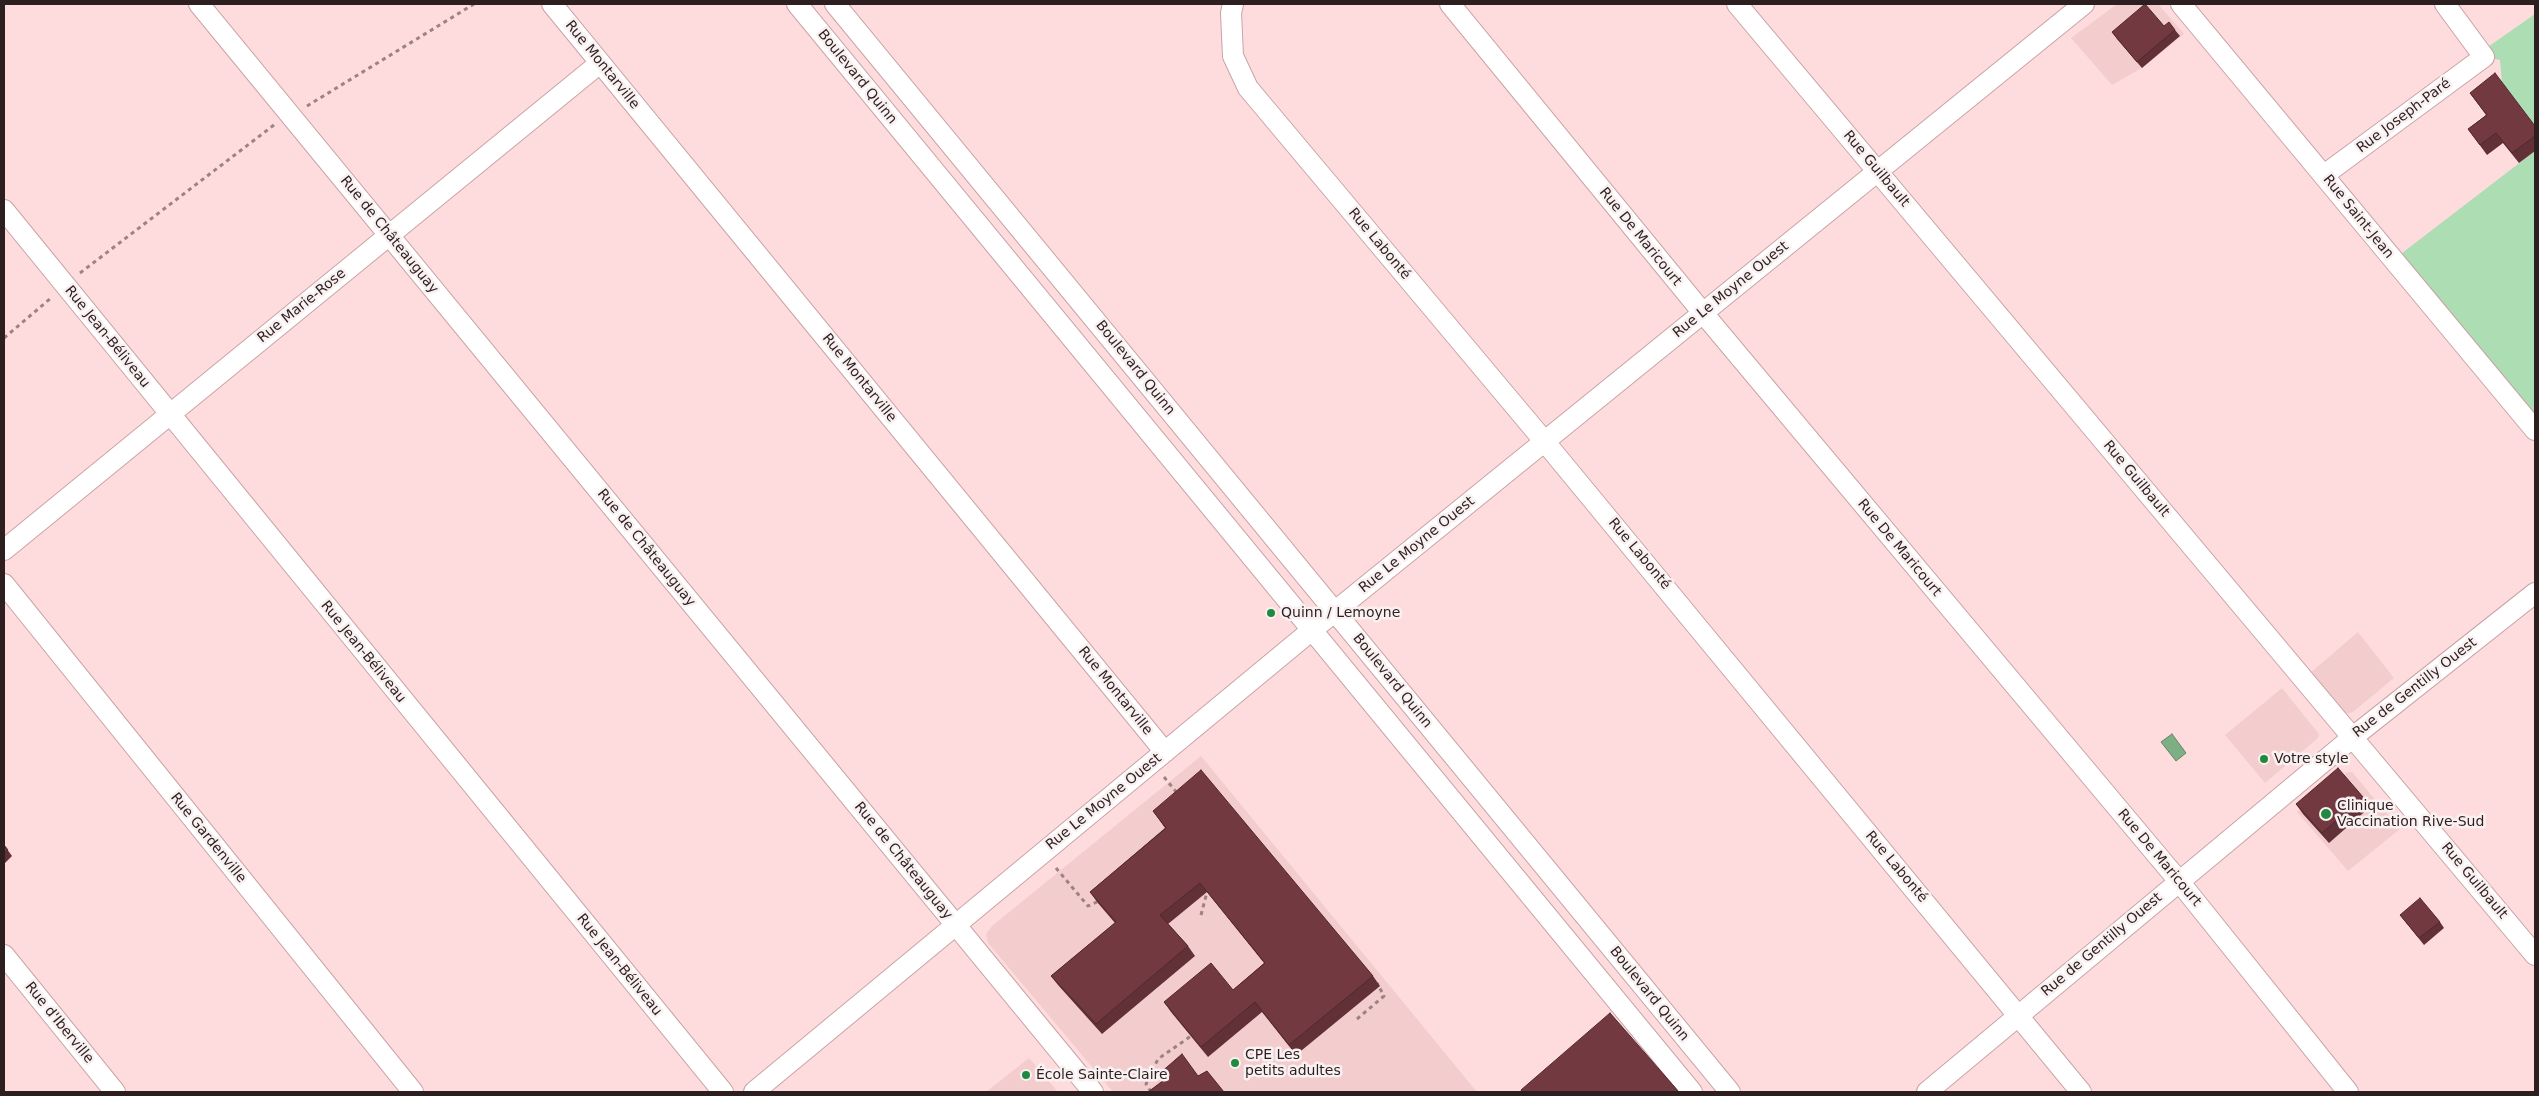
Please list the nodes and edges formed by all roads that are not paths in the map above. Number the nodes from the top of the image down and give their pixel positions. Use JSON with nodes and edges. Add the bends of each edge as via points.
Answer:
{"nodes":[{"id":1,"x":198,"y":4,"type":"edge"},
{"id":2,"x":552,"y":4,"type":"edge"},
{"id":3,"x":797,"y":4,"type":"edge"},
{"id":4,"x":835,"y":4,"type":"edge"},
{"id":5,"x":1233,"y":4,"type":"edge"},
{"id":6,"x":1450,"y":4,"type":"edge"},
{"id":7,"x":1737,"y":4,"type":"edge"},
{"id":8,"x":2084,"y":4,"type":"edge"},
{"id":9,"x":2181,"y":4,"type":"edge"},
{"id":10,"x":2445,"y":4,"type":"edge"},
{"id":11,"x":600,"y":63,"type":"junction"},
{"id":12,"x":1878,"y":170,"type":"junction"},
{"id":13,"x":2324,"y":175,"type":"junction"},
{"id":14,"x":4,"y":210,"type":"edge"},
{"id":15,"x":389,"y":235,"type":"junction"},
{"id":16,"x":1035,"y":247,"type":"junction"},
{"id":17,"x":1013,"y":266,"type":"junction"},
{"id":18,"x":1703,"y":313,"type":"junction"},
{"id":19,"x":170,"y":414,"type":"junction"},
{"id":20,"x":2535,"y":430,"type":"edge"},
{"id":21,"x":1545,"y":442,"type":"junction"},
{"id":22,"x":4,"y":550,"type":"edge"},
{"id":23,"x":4,"y":584,"type":"edge"},
{"id":24,"x":2535,"y":593,"type":"edge"},
{"id":25,"x":1335,"y":612,"type":"junction"},
{"id":26,"x":1312,"y":630,"type":"junction"},
{"id":27,"x":2353,"y":737,"type":"junction"},
{"id":28,"x":1159,"y":758,"type":"junction"},
{"id":29,"x":2178,"y":880,"type":"junction"},
{"id":30,"x":955,"y":924,"type":"junction"},
{"id":31,"x":4,"y":954,"type":"edge"},
{"id":32,"x":2535,"y":955,"type":"edge"},
{"id":33,"x":2019,"y":1016,"type":"junction"},
{"id":34,"x":115,"y":1092,"type":"edge"},
{"id":35,"x":413,"y":1092,"type":"edge"},
{"id":36,"x":723,"y":1092,"type":"edge"},
{"id":37,"x":754,"y":1092,"type":"edge"},
{"id":38,"x":1093,"y":1092,"type":"edge"},
{"id":39,"x":1692,"y":1092,"type":"edge"},
{"id":40,"x":1730,"y":1092,"type":"edge"},
{"id":41,"x":1927,"y":1092,"type":"edge"},
{"id":42,"x":2081,"y":1092,"type":"edge"},
{"id":43,"x":2348,"y":1092,"type":"edge"}],
"edges":[{"from":1,"to":15,"type":"street","name":"Rue de Châteauguay"},
{"from":2,"to":11,"type":"street","name":"Rue Montarville"},
{"from":3,"to":17,"type":"street","name":"Boulevard Quinn"},
{"from":4,"to":16,"type":"street","name":"Boulevard Quinn"},
{"from":5,"to":21,"type":"street","name":"Rue Labonté","via":[[1232,56],[1248,88]]},
{"from":6,"to":18,"type":"street","name":"Rue De Maricourt"},
{"from":7,"to":12,"type":"street","name":"Rue Guilbault"},
{"from":8,"to":12,"type":"street","name":"Rue Le Moyne Ouest"},
{"from":9,"to":13,"type":"street","name":"Rue Saint-Jean"},
{"from":10,"to":13,"type":"street","name":"Rue Joseph-Paré","via":[[2484,57]]},
{"from":11,"to":15,"type":"street","name":"Rue Marie-Rose"},
{"from":11,"to":28,"type":"street","name":"Rue Montarville"},
{"from":12,"to":18,"type":"street","name":"Rue Le Moyne Ouest"},
{"from":12,"to":27,"type":"street","name":"Rue Guilbault"},
{"from":13,"to":20,"type":"street","name":"Rue Saint-Jean"},
{"from":14,"to":19,"type":"street","name":"Rue Jean-Béliveau"},
{"from":15,"to":19,"type":"street","name":"Rue Marie-Rose"},
{"from":15,"to":30,"type":"street","name":"Rue de Châteauguay"},
{"from":16,"to":17,"type":"street"},
{"from":16,"to":25,"type":"street","name":"Boulevard Quinn"},
{"from":17,"to":26,"type":"street","name":"Boulevard Quinn"},
{"from":18,"to":21,"type":"street","name":"Rue Le Moyne Ouest"},
{"from":18,"to":29,"type":"street","name":"Rue De Maricourt"},
{"from":19,"to":22,"type":"street","name":"Rue Marie-Rose"},
{"from":19,"to":36,"type":"street","name":"Rue Jean-Béliveau"},
{"from":21,"to":25,"type":"street","name":"Rue Le Moyne Ouest"},
{"from":21,"to":33,"type":"street","name":"Rue Labonté"},
{"from":23,"to":35,"type":"street","name":"Rue Gardenville"},
{"from":24,"to":27,"type":"street","name":"Rue de Gentilly Ouest"},
{"from":25,"to":26,"type":"street","name":"Rue Le Moyne Ouest"},
{"from":25,"to":40,"type":"street","name":"Boulevard Quinn"},
{"from":26,"to":28,"type":"street","name":"Rue Le Moyne Ouest"},
{"from":26,"to":39,"type":"street","name":"Boulevard Quinn"},
{"from":27,"to":29,"type":"street","name":"Rue de Gentilly Ouest"},
{"from":27,"to":32,"type":"street","name":"Rue Guilbault"},
{"from":28,"to":30,"type":"street","name":"Rue Le Moyne Ouest"},
{"from":29,"to":33,"type":"street","name":"Rue de Gentilly Ouest"},
{"from":29,"to":43,"type":"street","name":"Rue De Maricourt"},
{"from":30,"to":37,"type":"street","name":"Rue Le Moyne Ouest"},
{"from":30,"to":38,"type":"street","name":"Rue de Châteauguay"},
{"from":31,"to":34,"type":"street","name":"Rue d'Iberville"},
{"from":33,"to":41,"type":"street","name":"Rue de Gentilly Ouest"},
{"from":33,"to":42,"type":"street","name":"Rue Labonté"}]}
